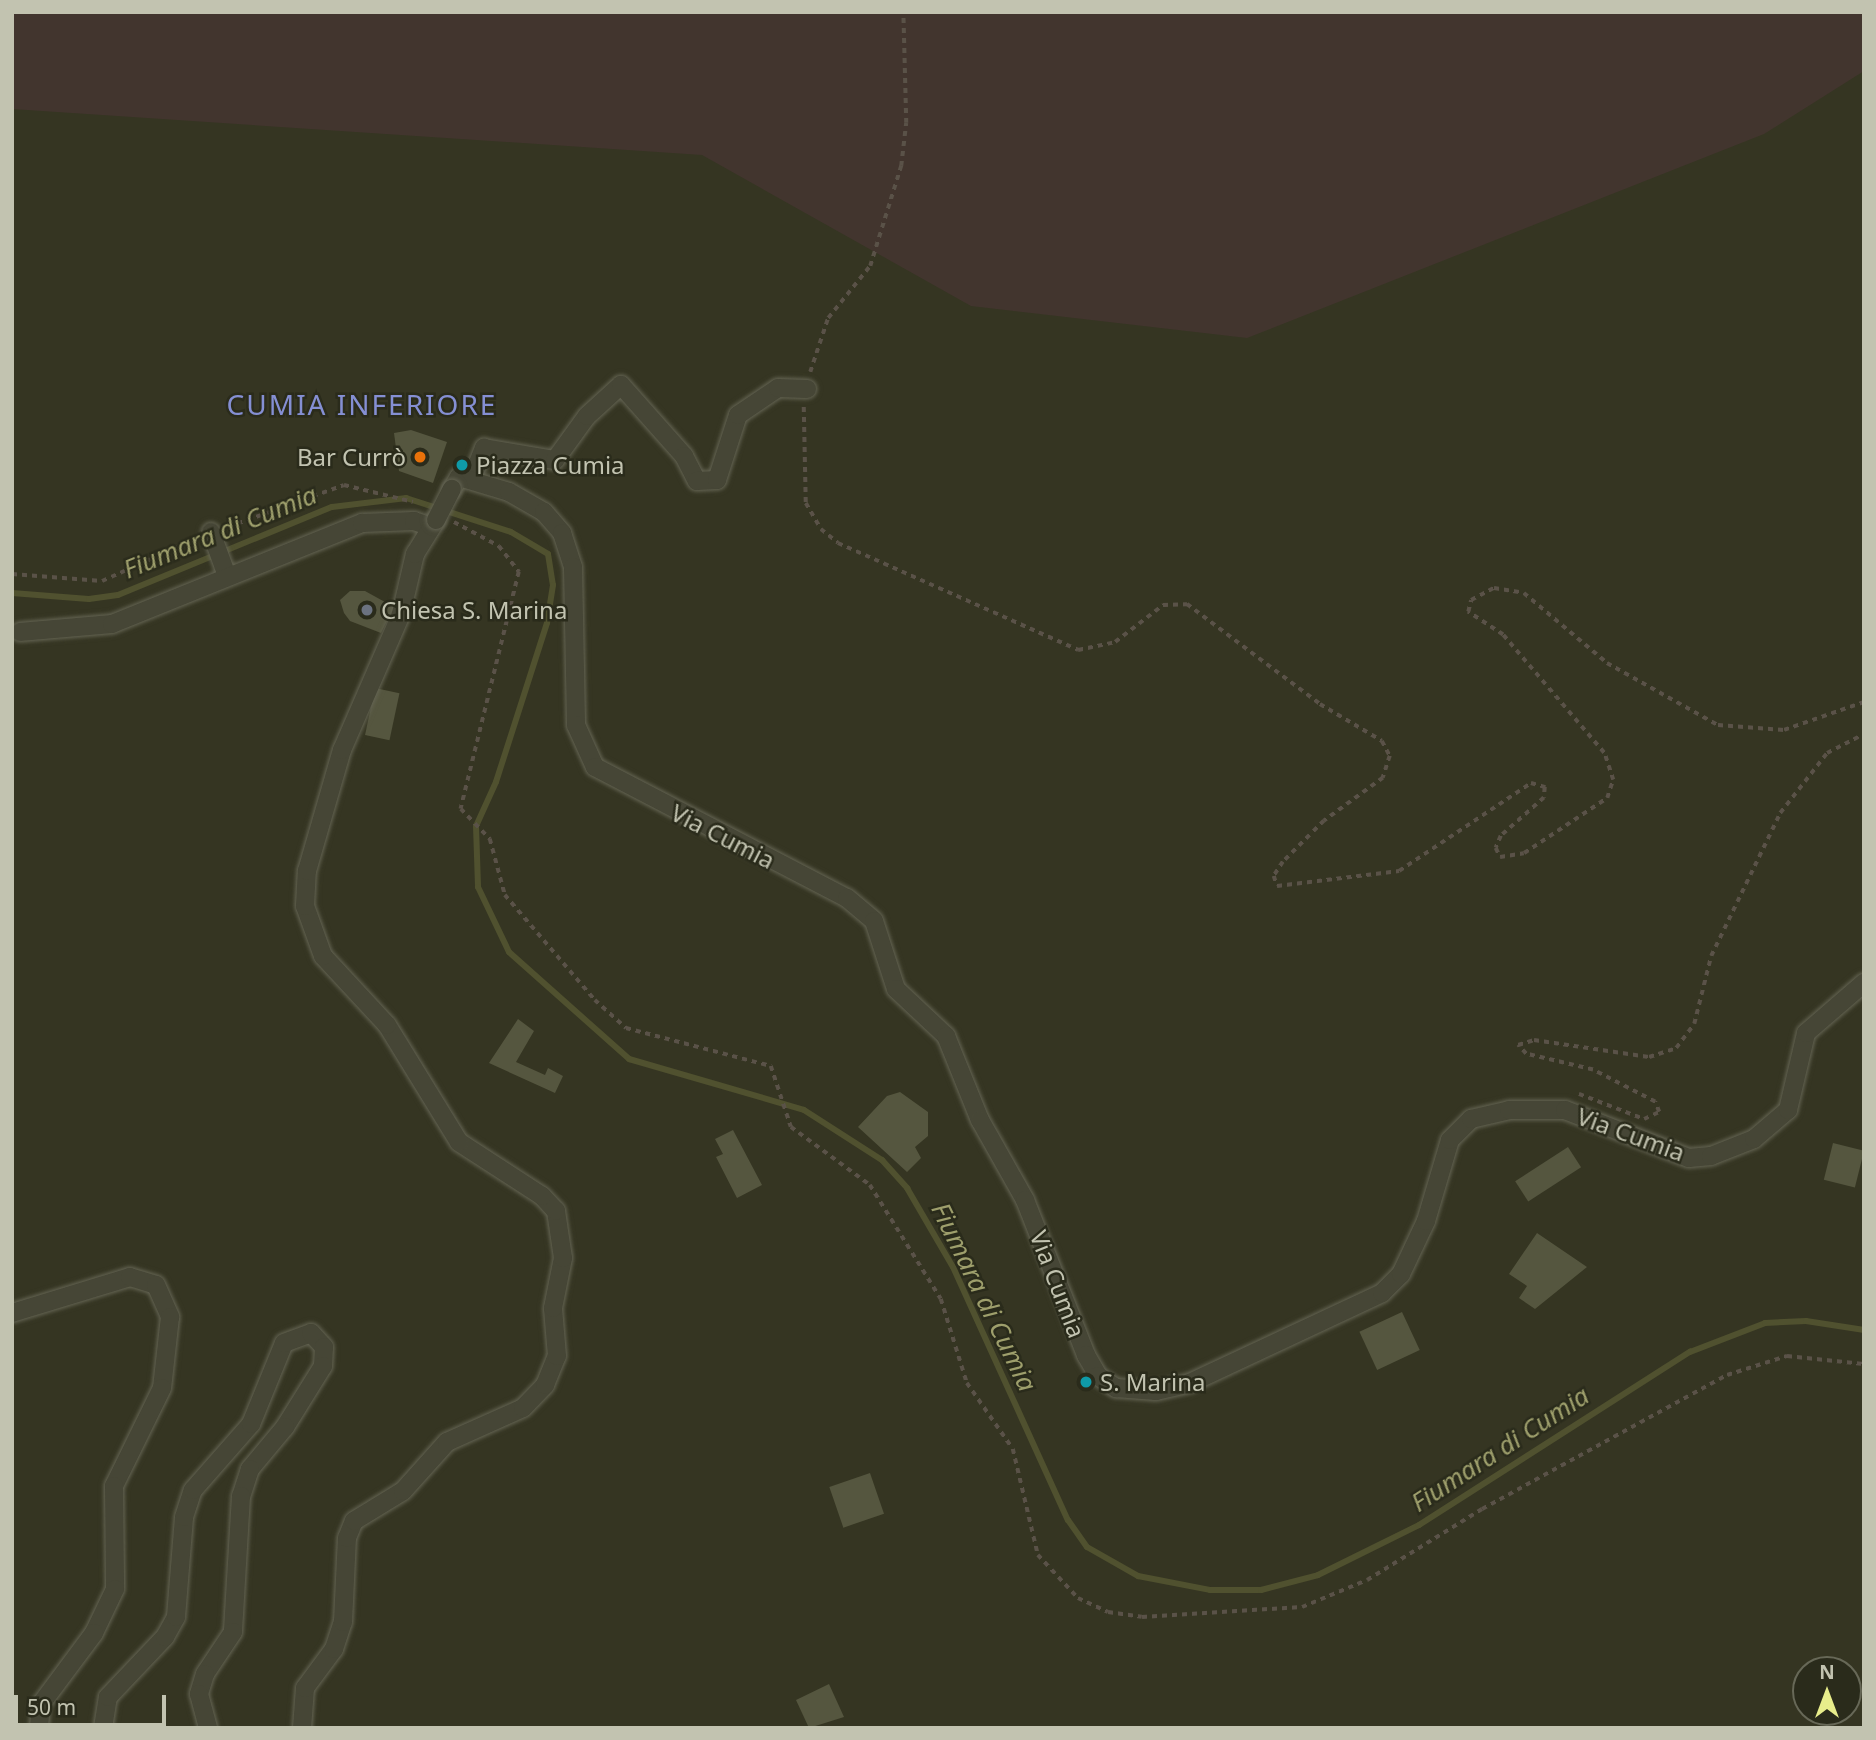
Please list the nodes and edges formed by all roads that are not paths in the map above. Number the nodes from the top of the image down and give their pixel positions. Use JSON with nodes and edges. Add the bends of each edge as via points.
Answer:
{"nodes":[{"id":1,"x":807,"y":389,"type":"road end"},
{"id":2,"x":471,"y":480,"type":"junction"},
{"id":3,"x":436,"y":521,"type":"junction"},
{"id":4,"x":211,"y":535,"type":"road end"},
{"id":5,"x":226,"y":573,"type":"junction"},
{"id":6,"x":20,"y":632,"type":"dead end"},
{"id":7,"x":1864,"y":984,"type":"edge"},
{"id":8,"x":12,"y":1313,"type":"edge"},
{"id":9,"x":38,"y":1728,"type":"edge"},
{"id":10,"x":103,"y":1728,"type":"edge"},
{"id":11,"x":208,"y":1728,"type":"edge"},
{"id":12,"x":302,"y":1728,"type":"edge"}],
"edges":[{"from":1,"to":2,"type":"street","via":[[778,388],[738,415],[717,480],[697,481],[675,445],[621,385],[587,416],[555,460],[484,448]]},
{"from":2,"to":3,"type":"street","bridge":true,"via":[[459,477]]},
{"from":2,"to":7,"type":"street","name":"Via Cumia","via":[[534,505],[567,544],[574,578],[576,725],[595,767],[847,898],[873,921],[896,989],[946,1036],[969,1097],[1025,1200],[1086,1355],[1098,1376],[1116,1388],[1156,1391],[1190,1383],[1382,1293],[1401,1274],[1426,1221],[1450,1140],[1482,1114],[1565,1110],[1689,1158],[1711,1156],[1754,1139],[1788,1110],[1806,1033]]},
{"from":3,"to":5,"type":"street","via":[[362,523]]},
{"from":3,"to":12,"type":"street","via":[[415,554],[401,614],[342,750],[307,871],[305,906],[317,946],[387,1025],[455,1136],[556,1211],[562,1258],[553,1308],[557,1356],[545,1385],[523,1408],[447,1442],[403,1491],[354,1521],[347,1538],[343,1622],[334,1649],[304,1688]]},
{"from":4,"to":5,"type":"street"},
{"from":5,"to":6,"type":"street","via":[[112,624]]},
{"from":8,"to":9,"type":"street","via":[[130,1277],[156,1286],[170,1317],[162,1388],[114,1486],[115,1589],[94,1633],[41,1704]]},
{"from":10,"to":11,"type":"street","via":[[108,1697],[165,1637],[176,1617],[189,1499],[251,1424],[284,1343],[300,1333],[320,1338],[326,1356],[313,1384],[245,1483],[238,1510],[233,1632],[205,1674],[199,1694]]}]}
